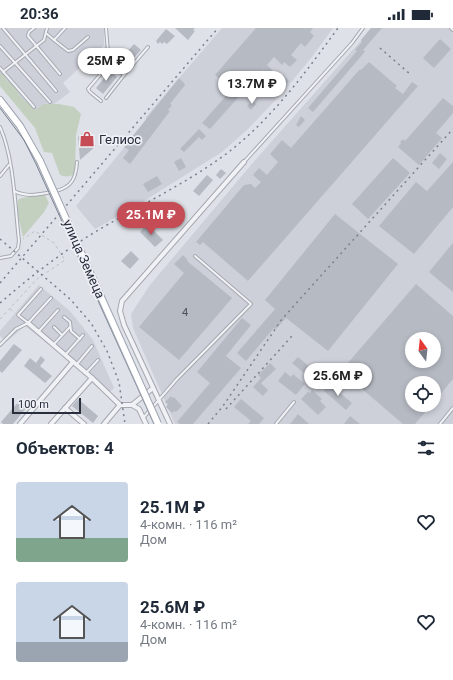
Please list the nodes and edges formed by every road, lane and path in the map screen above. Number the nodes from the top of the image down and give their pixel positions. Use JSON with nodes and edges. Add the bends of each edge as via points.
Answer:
{"nodes":[{"id":1,"x":2,"y":28,"type":"edge"},
{"id":2,"x":34,"y":28,"type":"edge"},
{"id":3,"x":47,"y":28,"type":"edge"},
{"id":4,"x":65,"y":28,"type":"edge"},
{"id":5,"x":106,"y":28,"type":"edge"},
{"id":6,"x":363,"y":28,"type":"edge"},
{"id":7,"x":451,"y":28,"type":"edge"},
{"id":8,"x":453,"y":30,"type":"edge"},
{"id":9,"x":46,"y":34,"type":"junction"},
{"id":10,"x":88,"y":37,"type":"dead end"},
{"id":11,"x":54,"y":40,"type":"junction"},
{"id":12,"x":0,"y":46,"type":"edge"},
{"id":13,"x":36,"y":47,"type":"junction"},
{"id":14,"x":148,"y":47,"type":"dead end"},
{"id":15,"x":26,"y":55,"type":"junction"},
{"id":16,"x":14,"y":64,"type":"junction"},
{"id":17,"x":109,"y":64,"type":"junction"},
{"id":18,"x":0,"y":68,"type":"edge"},
{"id":19,"x":3,"y":72,"type":"junction"},
{"id":20,"x":60,"y":74,"type":"dead end"},
{"id":21,"x":124,"y":75,"type":"junction"},
{"id":22,"x":56,"y":91,"type":"dead end"},
{"id":23,"x":106,"y":98,"type":"dead end"},
{"id":24,"x":0,"y":100,"type":"edge"},
{"id":25,"x":50,"y":102,"type":"dead end"},
{"id":26,"x":101,"y":102,"type":"dead end"},
{"id":27,"x":34,"y":107,"type":"dead end"},
{"id":28,"x":0,"y":127,"type":"edge"},
{"id":29,"x":77,"y":162,"type":"dead end"},
{"id":30,"x":244,"y":162,"type":"joint"},
{"id":31,"x":9,"y":165,"type":"junction"},
{"id":32,"x":0,"y":176,"type":"edge"},
{"id":33,"x":14,"y":191,"type":"junction"},
{"id":34,"x":19,"y":241,"type":"junction"},
{"id":35,"x":195,"y":256,"type":"dead end"},
{"id":36,"x":0,"y":258,"type":"edge"},
{"id":37,"x":41,"y":289,"type":"dead end"},
{"id":38,"x":50,"y":298,"type":"dead end"},
{"id":39,"x":10,"y":309,"type":"junction"},
{"id":40,"x":58,"y":310,"type":"dead end"},
{"id":41,"x":18,"y":315,"type":"junction"},
{"id":42,"x":64,"y":317,"type":"dead end"},
{"id":43,"x":0,"y":319,"type":"edge"},
{"id":44,"x":28,"y":323,"type":"junction"},
{"id":45,"x":54,"y":327,"type":"dead end"},
{"id":46,"x":70,"y":328,"type":"junction"},
{"id":47,"x":38,"y":332,"type":"junction"},
{"id":48,"x":62,"y":335,"type":"junction"},
{"id":49,"x":83,"y":335,"type":"dead end"},
{"id":50,"x":80,"y":339,"type":"junction"},
{"id":51,"x":0,"y":345,"type":"edge"},
{"id":52,"x":53,"y":345,"type":"junction"},
{"id":53,"x":92,"y":346,"type":"dead end"},
{"id":54,"x":65,"y":355,"type":"junction"},
{"id":55,"x":98,"y":360,"type":"dead end"},
{"id":56,"x":75,"y":363,"type":"junction"},
{"id":57,"x":86,"y":373,"type":"junction"},
{"id":58,"x":92,"y":378,"type":"junction"},
{"id":59,"x":153,"y":388,"type":"junction"},
{"id":60,"x":158,"y":399,"type":"junction"},
{"id":61,"x":294,"y":402,"type":"dead end"},
{"id":62,"x":120,"y":405,"type":"junction"},
{"id":63,"x":132,"y":405,"type":"junction"},
{"id":64,"x":65,"y":408,"type":"junction"},
{"id":65,"x":453,"y":408,"type":"edge"},
{"id":66,"x":143,"y":417,"type":"junction"},
{"id":67,"x":20,"y":424,"type":"edge"},
{"id":68,"x":51,"y":424,"type":"edge"},
{"id":69,"x":84,"y":424,"type":"edge"},
{"id":70,"x":104,"y":424,"type":"edge"},
{"id":71,"x":146,"y":424,"type":"edge"},
{"id":72,"x":158,"y":424,"type":"edge"},
{"id":73,"x":170,"y":424,"type":"edge"},
{"id":74,"x":276,"y":424,"type":"edge"},
{"id":75,"x":440,"y":424,"type":"edge"}],
"edges":[{"from":1,"to":15,"type":"lane"},
{"from":2,"to":13,"type":"lane","via":[[28,36]]},
{"from":3,"to":9,"type":"lane"},
{"from":4,"to":11,"type":"lane"},
{"from":5,"to":17,"type":"lane"},
{"from":6,"to":30,"type":"lane"},
{"from":7,"to":8,"type":"lane"},
{"from":9,"to":11,"type":"lane"},
{"from":9,"to":13,"type":"lane"},
{"from":10,"to":11,"type":"lane","via":[[73,50],[68,51]]},
{"from":12,"to":16,"type":"lane"},
{"from":13,"to":15,"type":"lane"},
{"from":13,"to":20,"type":"lane"},
{"from":14,"to":21,"type":"lane"},
{"from":15,"to":16,"type":"lane"},
{"from":15,"to":22,"type":"lane"},
{"from":16,"to":19,"type":"lane"},
{"from":16,"to":25,"type":"lane"},
{"from":17,"to":21,"type":"lane"},
{"from":17,"to":26,"type":"lane","via":[[88,89]]},
{"from":18,"to":19,"type":"lane"},
{"from":19,"to":27,"type":"lane"},
{"from":21,"to":23,"type":"lane"},
{"from":24,"to":72,"type":"main road","name":"улица Земеца","bridge":true,"via":[[20,126],[40,161]]},
{"from":28,"to":31,"type":"lane"},
{"from":29,"to":33,"type":"lane","via":[[76,176],[66,188],[29,195]]},
{"from":30,"to":59,"type":"street","via":[[122,301],[120,311],[124,325]]},
{"from":31,"to":32,"type":"lane"},
{"from":31,"to":33,"type":"lane"},
{"from":33,"to":34,"type":"lane"},
{"from":34,"to":36,"type":"lane","via":[[18,248],[11,256]]},
{"from":34,"to":39,"type":"path","via":[[35,231],[51,240],[65,260],[37,279]]},
{"from":35,"to":60,"type":"lane","via":[[251,304]]},
{"from":37,"to":41,"type":"lane"},
{"from":38,"to":44,"type":"lane"},
{"from":39,"to":41,"type":"path"},
{"from":39,"to":43,"type":"path"},
{"from":40,"to":47,"type":"lane"},
{"from":41,"to":44,"type":"lane"},
{"from":42,"to":46,"type":"lane","via":[[70,322]]},
{"from":44,"to":47,"type":"street"},
{"from":44,"to":51,"type":"lane","via":[[16,329]]},
{"from":45,"to":48,"type":"lane"},
{"from":46,"to":48,"type":"lane"},
{"from":46,"to":50,"type":"lane"},
{"from":47,"to":52,"type":"street"},
{"from":48,"to":52,"type":"lane"},
{"from":49,"to":50,"type":"lane"},
{"from":50,"to":54,"type":"lane"},
{"from":52,"to":54,"type":"street"},
{"from":53,"to":56,"type":"lane"},
{"from":54,"to":56,"type":"street"},
{"from":55,"to":57,"type":"lane"},
{"from":56,"to":57,"type":"street"},
{"from":56,"to":67,"type":"street"},
{"from":57,"to":58,"type":"street"},
{"from":58,"to":62,"type":"street"},
{"from":58,"to":64,"type":"street"},
{"from":59,"to":60,"type":"street"},
{"from":59,"to":63,"type":"street"},
{"from":60,"to":66,"type":"lane"},
{"from":60,"to":73,"type":"street"},
{"from":61,"to":74,"type":"lane"},
{"from":62,"to":63,"type":"street"},
{"from":62,"to":70,"type":"street"},
{"from":63,"to":66,"type":"street","via":[[139,409]]},
{"from":64,"to":68,"type":"street"},
{"from":64,"to":69,"type":"street"},
{"from":65,"to":75,"type":"lane"},
{"from":66,"to":71,"type":"street"}]}
